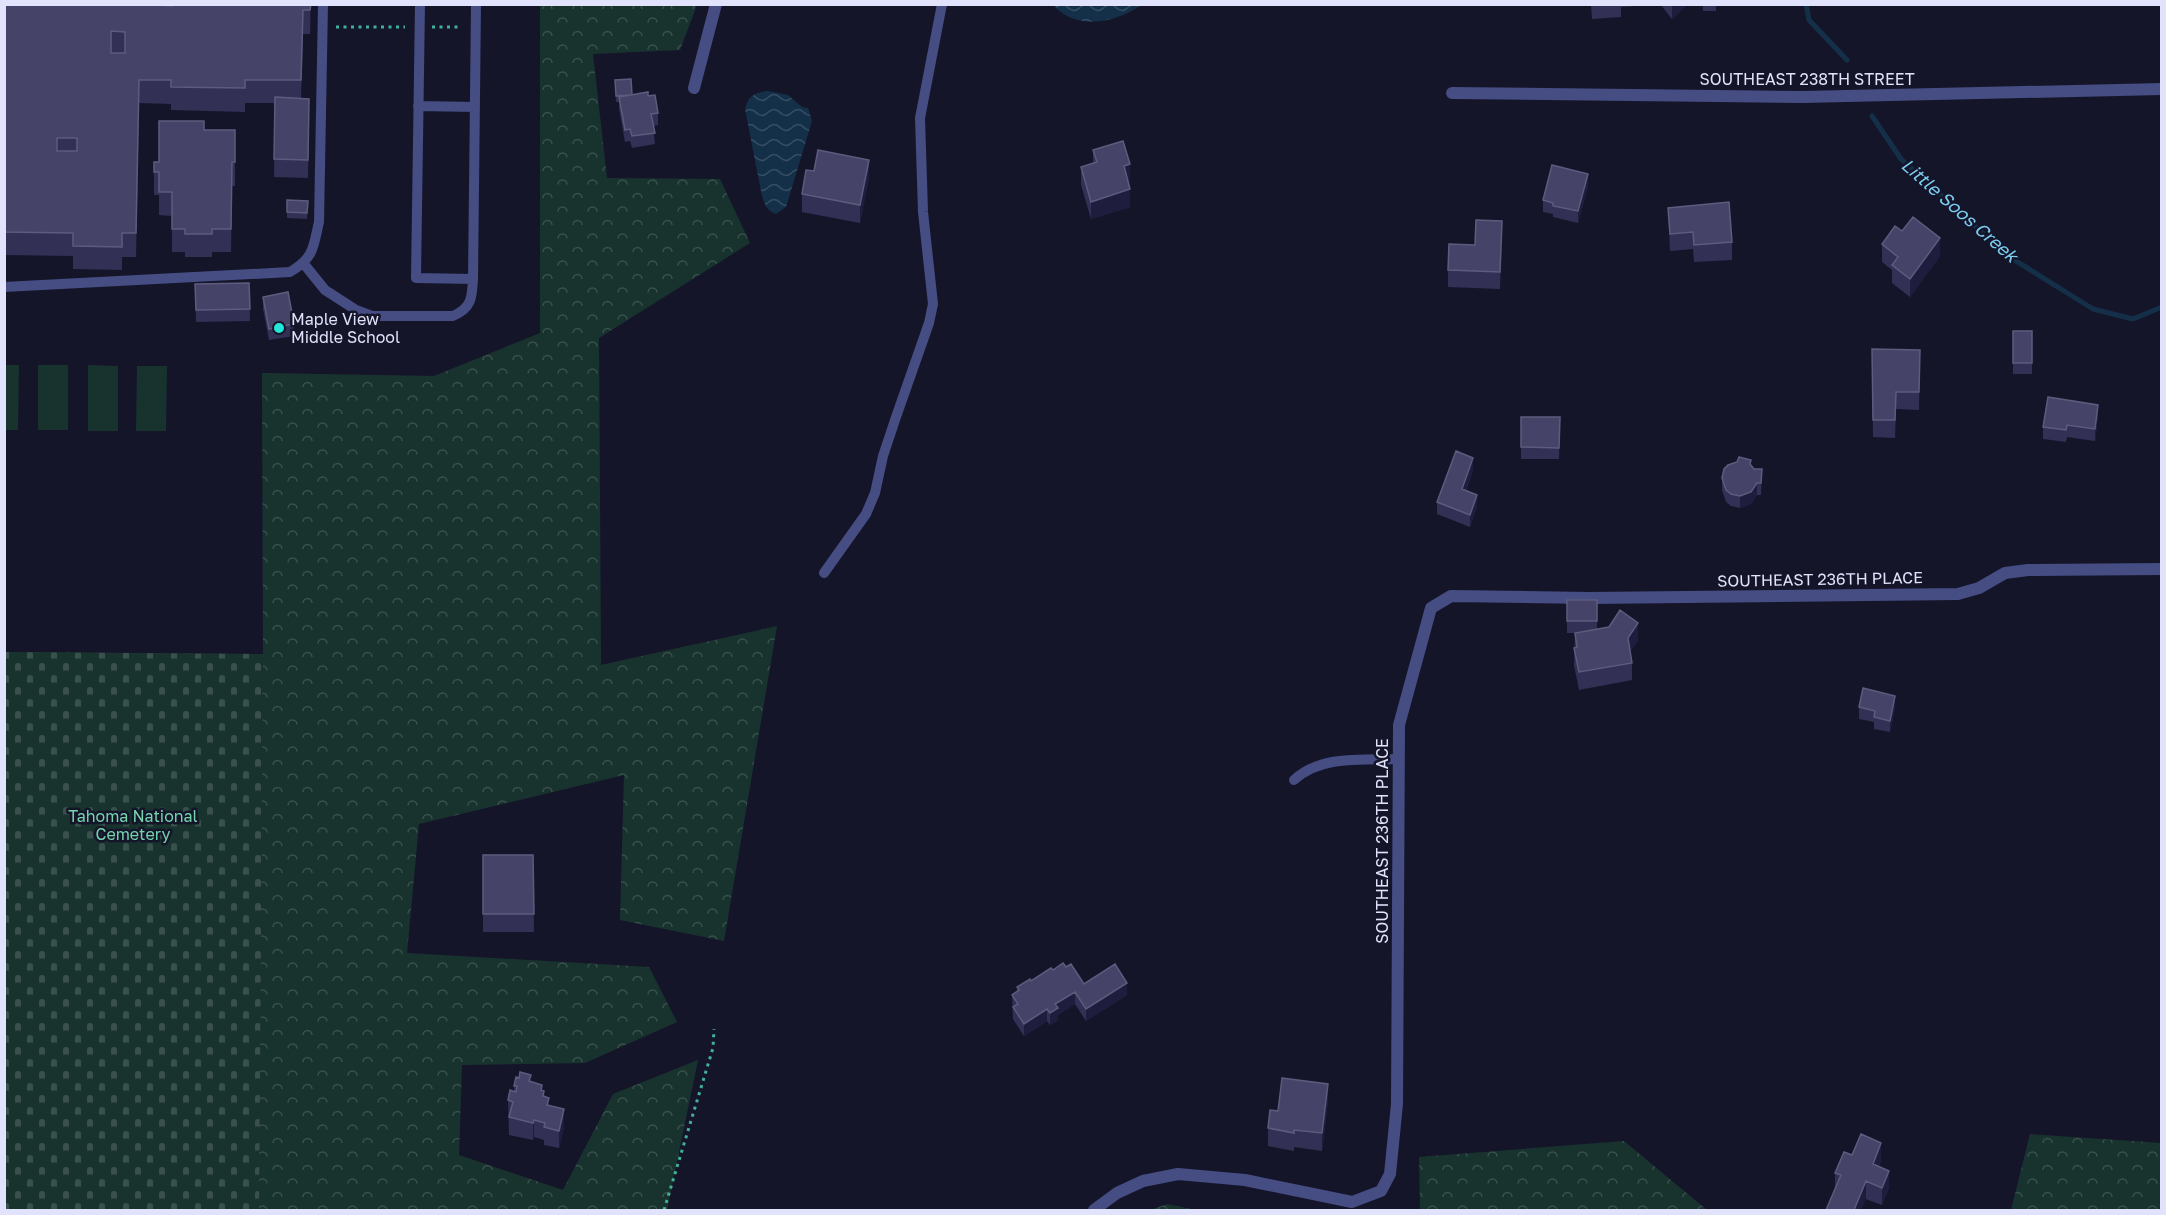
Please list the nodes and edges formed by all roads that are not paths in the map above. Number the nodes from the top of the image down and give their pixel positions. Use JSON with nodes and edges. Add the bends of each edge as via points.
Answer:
{"nodes":[{"id":1,"x":323,"y":4,"type":"edge"},
{"id":2,"x":420,"y":4,"type":"edge"},
{"id":3,"x":476,"y":4,"type":"edge"},
{"id":4,"x":716,"y":4,"type":"edge"},
{"id":5,"x":942,"y":4,"type":"edge"},
{"id":6,"x":694,"y":88,"type":"dead end"},
{"id":7,"x":2162,"y":89,"type":"edge"},
{"id":8,"x":1452,"y":93,"type":"dead end"},
{"id":9,"x":418,"y":106,"type":"junction"},
{"id":10,"x":475,"y":106,"type":"junction"},
{"id":11,"x":304,"y":264,"type":"junction"},
{"id":12,"x":473,"y":279,"type":"junction"},
{"id":13,"x":4,"y":287,"type":"edge"},
{"id":14,"x":2162,"y":569,"type":"edge"},
{"id":15,"x":824,"y":573,"type":"dead end"},
{"id":16,"x":1398,"y":759,"type":"junction"},
{"id":17,"x":1294,"y":780,"type":"dead end"},
{"id":18,"x":1094,"y":1210,"type":"edge"}],
"edges":[{"from":1,"to":11,"type":"lane","via":[[319,222],[313,250]]},
{"from":2,"to":9,"type":"lane"},
{"from":3,"to":10,"type":"lane"},
{"from":4,"to":6,"type":"street"},
{"from":5,"to":15,"type":"lane","via":[[920,118],[923,212],[933,304],[866,514]]},
{"from":7,"to":8,"type":"street","name":"SOUTHEAST 238TH STREET","via":[[1803,97]]},
{"from":9,"to":10,"type":"lane"},
{"from":9,"to":12,"type":"lane","via":[[416,278]]},
{"from":10,"to":12,"type":"lane"},
{"from":11,"to":12,"type":"lane","via":[[325,290],[372,316],[453,316],[463,312],[472,298]]},
{"from":11,"to":13,"type":"lane","via":[[290,272]]},
{"from":14,"to":16,"type":"street","name":"SOUTHEAST 236TH PLACE","via":[[2028,570],[2005,573],[1979,588],[1958,594],[1451,596],[1431,608],[1399,724]]},
{"from":16,"to":17,"type":"lane","via":[[1350,760],[1313,767]]},
{"from":16,"to":18,"type":"street","name":"SOUTHEAST 236TH PLACE","via":[[1397,1104],[1390,1174],[1380,1191],[1352,1202],[1245,1180],[1178,1174],[1143,1181]]}]}
